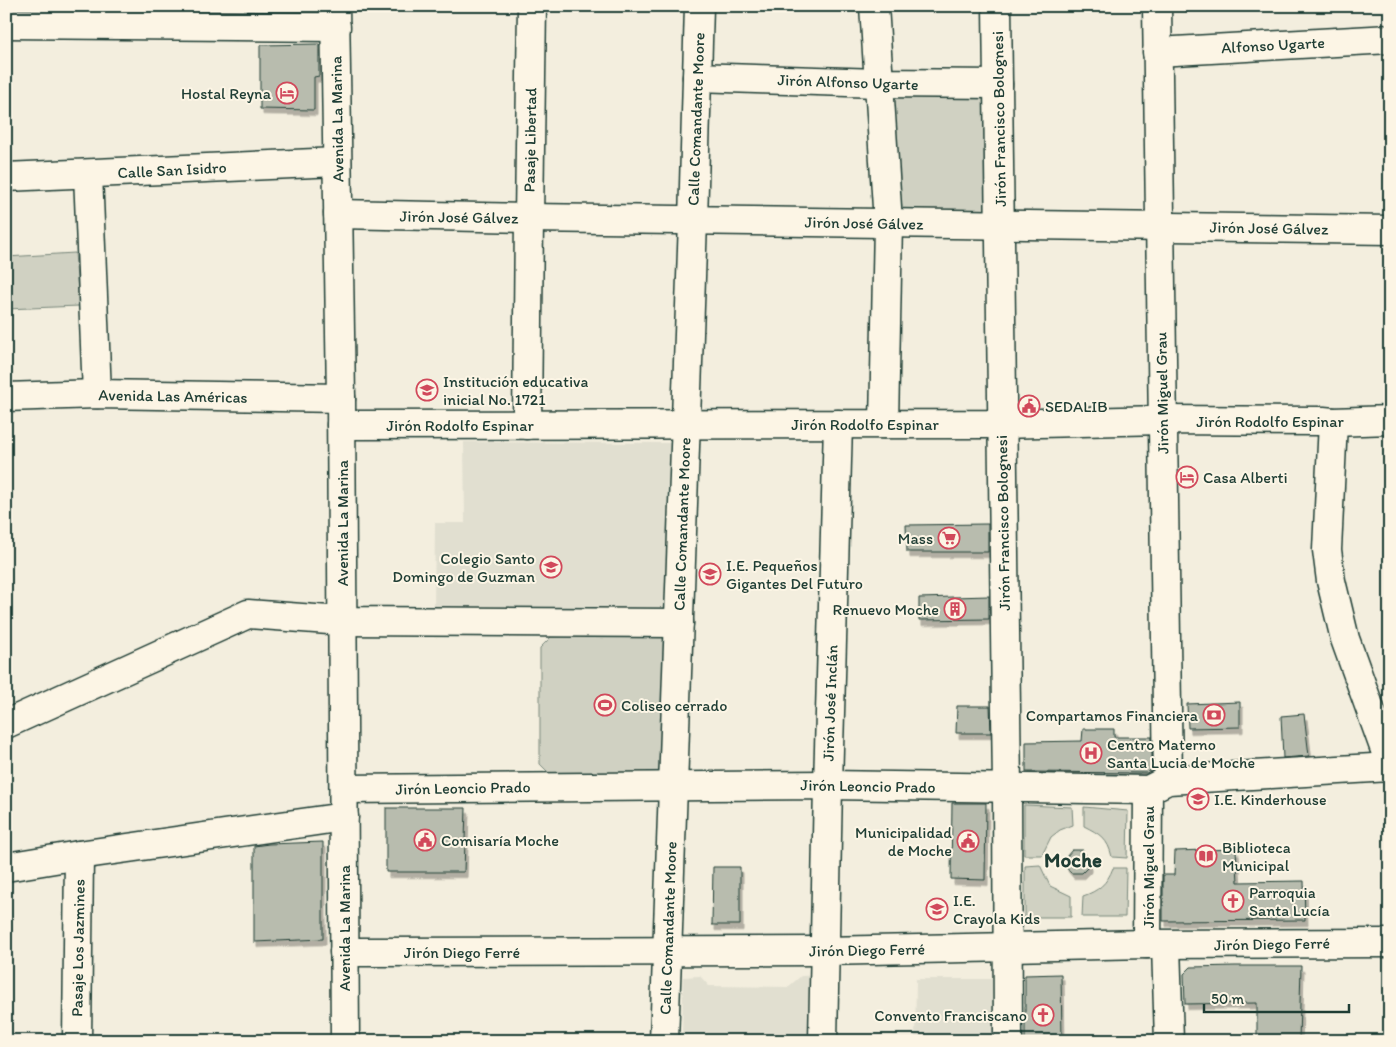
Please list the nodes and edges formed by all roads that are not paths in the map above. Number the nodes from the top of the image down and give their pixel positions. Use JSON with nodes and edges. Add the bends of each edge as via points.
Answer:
{"nodes":[{"id":1,"x":532,"y":6,"type":"edge"},
{"id":2,"x":699,"y":6,"type":"edge"},
{"id":3,"x":874,"y":6,"type":"edge"},
{"id":4,"x":997,"y":6,"type":"edge"},
{"id":5,"x":1157,"y":6,"type":"edge"},
{"id":6,"x":182,"y":16,"type":"edge"},
{"id":7,"x":335,"y":17,"type":"edge"},
{"id":8,"x":6,"y":24,"type":"edge"},
{"id":9,"x":1390,"y":39,"type":"edge"},
{"id":10,"x":1157,"y":52,"type":"junction"},
{"id":11,"x":697,"y":76,"type":"junction"},
{"id":12,"x":878,"y":84,"type":"junction"},
{"id":13,"x":998,"y":84,"type":"junction"},
{"id":14,"x":338,"y":162,"type":"junction"},
{"id":15,"x":88,"y":174,"type":"junction"},
{"id":16,"x":6,"y":177,"type":"edge"},
{"id":17,"x":338,"y":214,"type":"junction"},
{"id":18,"x":529,"y":218,"type":"junction"},
{"id":19,"x":693,"y":221,"type":"junction"},
{"id":20,"x":888,"y":223,"type":"junction"},
{"id":21,"x":1000,"y":224,"type":"junction"},
{"id":22,"x":1160,"y":227,"type":"junction"},
{"id":23,"x":1390,"y":230,"type":"edge"},
{"id":24,"x":97,"y":394,"type":"junction"},
{"id":25,"x":6,"y":397,"type":"edge"},
{"id":26,"x":341,"y":398,"type":"junction"},
{"id":27,"x":1162,"y":420,"type":"junction"},
{"id":28,"x":1390,"y":420,"type":"edge"},
{"id":29,"x":686,"y":424,"type":"junction"},
{"id":30,"x":838,"y":424,"type":"junction"},
{"id":31,"x":884,"y":424,"type":"junction"},
{"id":32,"x":1002,"y":424,"type":"junction"},
{"id":33,"x":341,"y":425,"type":"junction"},
{"id":34,"x":528,"y":425,"type":"junction"},
{"id":35,"x":1333,"y":430,"type":"junction"},
{"id":36,"x":342,"y":621,"type":"junction"},
{"id":37,"x":679,"y":623,"type":"junction"},
{"id":38,"x":6,"y":724,"type":"edge"},
{"id":39,"x":1390,"y":766,"type":"edge"},
{"id":40,"x":828,"y":785,"type":"junction"},
{"id":41,"x":1158,"y":785,"type":"junction"},
{"id":42,"x":673,"y":786,"type":"junction"},
{"id":43,"x":1007,"y":788,"type":"junction"},
{"id":44,"x":344,"y":789,"type":"junction"},
{"id":45,"x":344,"y":817,"type":"junction"},
{"id":46,"x":79,"y":855,"type":"junction"},
{"id":47,"x":6,"y":867,"type":"edge"},
{"id":48,"x":1390,"y":943,"type":"edge"},
{"id":49,"x":1156,"y":945,"type":"junction"},
{"id":50,"x":1008,"y":948,"type":"junction"},
{"id":51,"x":344,"y":952,"type":"junction"},
{"id":52,"x":667,"y":952,"type":"junction"},
{"id":53,"x":824,"y":952,"type":"junction"},
{"id":54,"x":77,"y":1041,"type":"edge"},
{"id":55,"x":345,"y":1041,"type":"edge"},
{"id":56,"x":664,"y":1041,"type":"edge"},
{"id":57,"x":823,"y":1041,"type":"edge"},
{"id":58,"x":1008,"y":1041,"type":"edge"},
{"id":59,"x":1168,"y":1041,"type":"edge"}],
"edges":[{"from":1,"to":18,"type":"street","name":"Pasaje Libertad"},
{"from":2,"to":11,"type":"street","name":"Calle Comandante Moore"},
{"from":3,"to":12,"type":"street"},
{"from":4,"to":13,"type":"street","name":"Jirón Francisco Bolognesi"},
{"from":5,"to":10,"type":"street","name":"Jirón Miguel Grau"},
{"from":6,"to":7,"type":"street"},
{"from":6,"to":8,"type":"street"},
{"from":7,"to":14,"type":"street","name":"Avenida La Marina"},
{"from":9,"to":10,"type":"street","name":"Alfonso Ugarte"},
{"from":10,"to":22,"type":"street","name":"Jirón Miguel Grau"},
{"from":11,"to":12,"type":"street","name":"Jirón Alfonso Ugarte"},
{"from":11,"to":19,"type":"street","name":"Calle Comandante Moore"},
{"from":12,"to":13,"type":"street","name":"Jirón Alfonso Ugarte"},
{"from":12,"to":20,"type":"street"},
{"from":13,"to":21,"type":"street","name":"Jirón Francisco Bolognesi"},
{"from":14,"to":15,"type":"street","name":"Calle San Isidro"},
{"from":14,"to":17,"type":"street","name":"Avenida La Marina"},
{"from":15,"to":16,"type":"street","name":"Calle San Isidro"},
{"from":15,"to":24,"type":"street"},
{"from":17,"to":18,"type":"street","name":"Jirón José Gálvez"},
{"from":17,"to":26,"type":"street","name":"Avenida La Marina"},
{"from":18,"to":19,"type":"street","name":"Jirón José Gálvez"},
{"from":18,"to":34,"type":"street","name":"Pasaje Libertad"},
{"from":19,"to":20,"type":"street","name":"Jirón José Gálvez"},
{"from":19,"to":29,"type":"street","name":"Calle Comandante Moore"},
{"from":20,"to":21,"type":"street","name":"Jirón José Gálvez"},
{"from":20,"to":31,"type":"street"},
{"from":21,"to":22,"type":"street","name":"Jirón José Gálvez"},
{"from":21,"to":32,"type":"street","name":"Jirón Francisco Bolognesi"},
{"from":22,"to":23,"type":"street","name":"Jirón José Gálvez"},
{"from":22,"to":27,"type":"street","name":"Jirón Miguel Grau"},
{"from":24,"to":25,"type":"street","name":"Avenida Las Américas"},
{"from":24,"to":26,"type":"street","name":"Avenida Las Américas"},
{"from":26,"to":33,"type":"street","name":"Avenida La Marina"},
{"from":27,"to":32,"type":"street","name":"Jirón Rodolfo Espinar"},
{"from":27,"to":35,"type":"street","name":"Jirón Rodolfo Espinar","via":[[1323,420]]},
{"from":27,"to":41,"type":"street","name":"Jirón Miguel Grau"},
{"from":28,"to":35,"type":"street","name":"Jirón Rodolfo Espinar"},
{"from":29,"to":30,"type":"street","name":"Jirón Rodolfo Espinar"},
{"from":29,"to":34,"type":"street","name":"Jirón Rodolfo Espinar"},
{"from":29,"to":37,"type":"street","name":"Calle Comandante Moore"},
{"from":30,"to":31,"type":"street","name":"Jirón Rodolfo Espinar"},
{"from":30,"to":40,"type":"street","name":"Jirón José Inclán"},
{"from":31,"to":32,"type":"street","name":"Jirón Rodolfo Espinar"},
{"from":32,"to":43,"type":"street","name":"Jirón Francisco Bolognesi"},
{"from":33,"to":34,"type":"street","name":"Jirón Rodolfo Espinar"},
{"from":33,"to":36,"type":"street","name":"Avenida La Marina"},
{"from":35,"to":39,"type":"street","via":[[1327,550],[1331,582],[1345,639]]},
{"from":36,"to":37,"type":"street"},
{"from":36,"to":38,"type":"street","via":[[248,614]]},
{"from":36,"to":44,"type":"street","name":"Avenida La Marina"},
{"from":37,"to":42,"type":"street","name":"Calle Comandante Moore"},
{"from":39,"to":41,"type":"street","name":"Jirón Leoncio Prado"},
{"from":40,"to":42,"type":"street","name":"Jirón Leoncio Prado"},
{"from":40,"to":43,"type":"street","name":"Jirón Leoncio Prado"},
{"from":40,"to":53,"type":"street","name":"Jirón José Inclán"},
{"from":41,"to":43,"type":"street","name":"Jirón Leoncio Prado"},
{"from":41,"to":49,"type":"street","name":"Jirón Miguel Grau"},
{"from":42,"to":44,"type":"street","name":"Jirón Leoncio Prado"},
{"from":42,"to":52,"type":"street","name":"Calle Comandante Moore"},
{"from":43,"to":50,"type":"street","name":"Jirón Francisco Bolognesi"},
{"from":44,"to":45,"type":"street","name":"Avenida La Marina"},
{"from":45,"to":46,"type":"street"},
{"from":45,"to":51,"type":"street","name":"Avenida La Marina"},
{"from":46,"to":47,"type":"street"},
{"from":46,"to":54,"type":"street","name":"Pasaje Los Jazmines"},
{"from":48,"to":49,"type":"street","name":"Jirón Diego Ferré"},
{"from":49,"to":50,"type":"street","name":"Jirón Diego Ferré"},
{"from":49,"to":59,"type":"street","name":"Jirón Miguel Grau"},
{"from":50,"to":53,"type":"street","name":"Jirón Diego Ferré"},
{"from":50,"to":58,"type":"street","name":"Jirón Francisco Bolognesi"},
{"from":51,"to":52,"type":"street","name":"Jirón Diego Ferré"},
{"from":51,"to":55,"type":"street","name":"Avenida La Marina"},
{"from":52,"to":53,"type":"street","name":"Jirón Diego Ferré"},
{"from":52,"to":56,"type":"street","name":"Calle Comandante Moore"},
{"from":53,"to":57,"type":"street","name":"Jirón José Inclán"}]}
